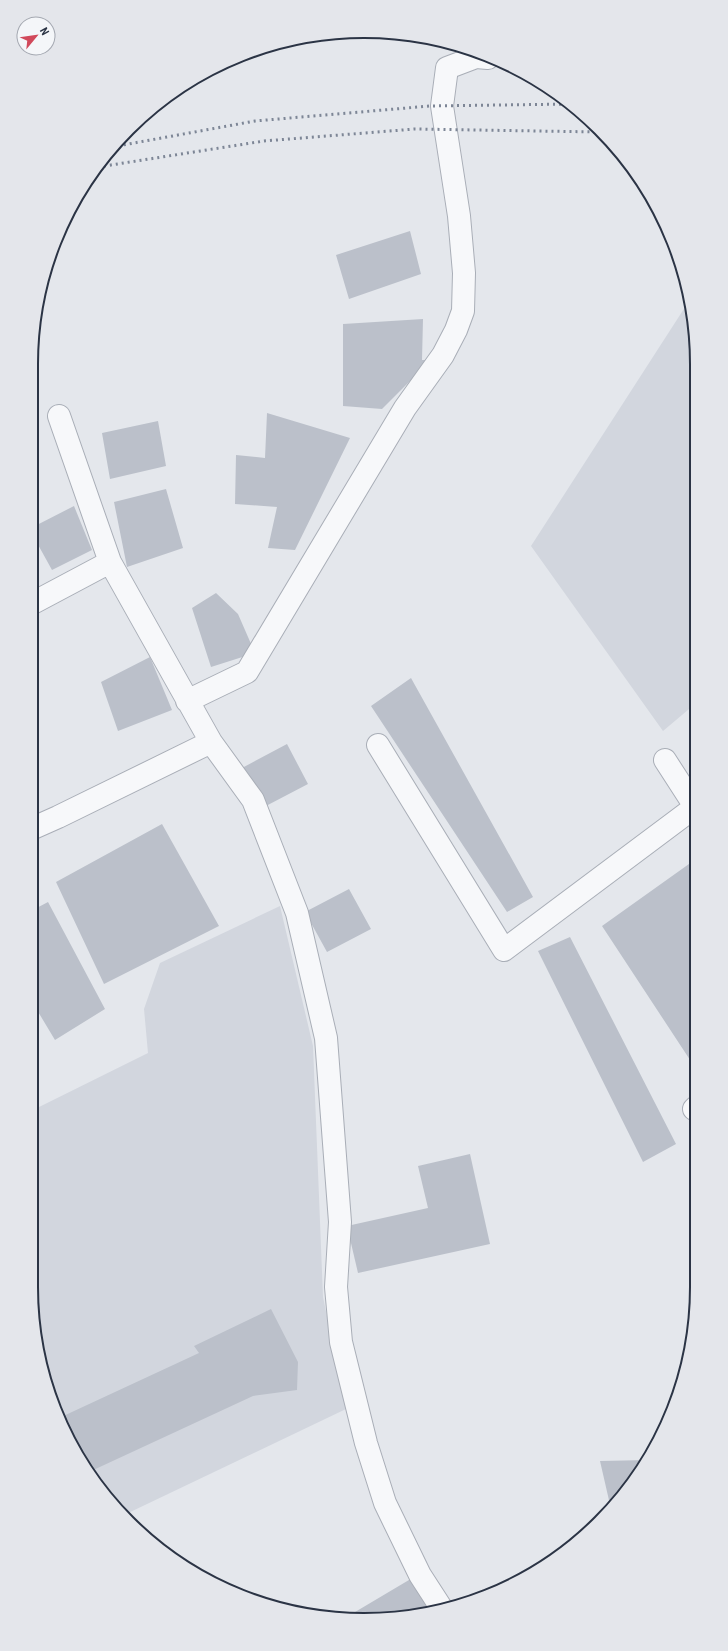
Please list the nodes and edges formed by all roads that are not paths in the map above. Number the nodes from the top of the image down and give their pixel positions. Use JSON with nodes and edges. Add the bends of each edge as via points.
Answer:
{"nodes":[{"id":1,"x":475,"y":57,"type":"edge"},
{"id":2,"x":59,"y":416,"type":"dead end"},
{"id":3,"x":110,"y":562,"type":"junction"},
{"id":4,"x":38,"y":600,"type":"edge"},
{"id":5,"x":187,"y":701,"type":"junction"},
{"id":6,"x":211,"y":742,"type":"junction"},
{"id":7,"x":378,"y":745,"type":"dead end"},
{"id":8,"x":664,"y":760,"type":"dead end"},
{"id":9,"x":690,"y":799,"type":"edge"},
{"id":10,"x":690,"y":811,"type":"edge"},
{"id":11,"x":38,"y":826,"type":"edge"},
{"id":12,"x":439,"y":1604,"type":"edge"}],
"edges":[{"from":1,"to":5,"type":"street","via":[[447,68],[442,106],[459,216],[464,273],[463,311],[456,330],[443,355],[405,408],[247,672]]},
{"from":2,"to":3,"type":"street"},
{"from":3,"to":4,"type":"street"},
{"from":3,"to":5,"type":"street"},
{"from":5,"to":6,"type":"street"},
{"from":6,"to":11,"type":"street"},
{"from":6,"to":12,"type":"street","via":[[253,800],[297,913],[326,1038],[340,1222],[336,1286],[341,1342],[366,1443],[385,1503],[420,1575]]},
{"from":7,"to":10,"type":"street","via":[[504,950]]},
{"from":8,"to":9,"type":"street"}]}
